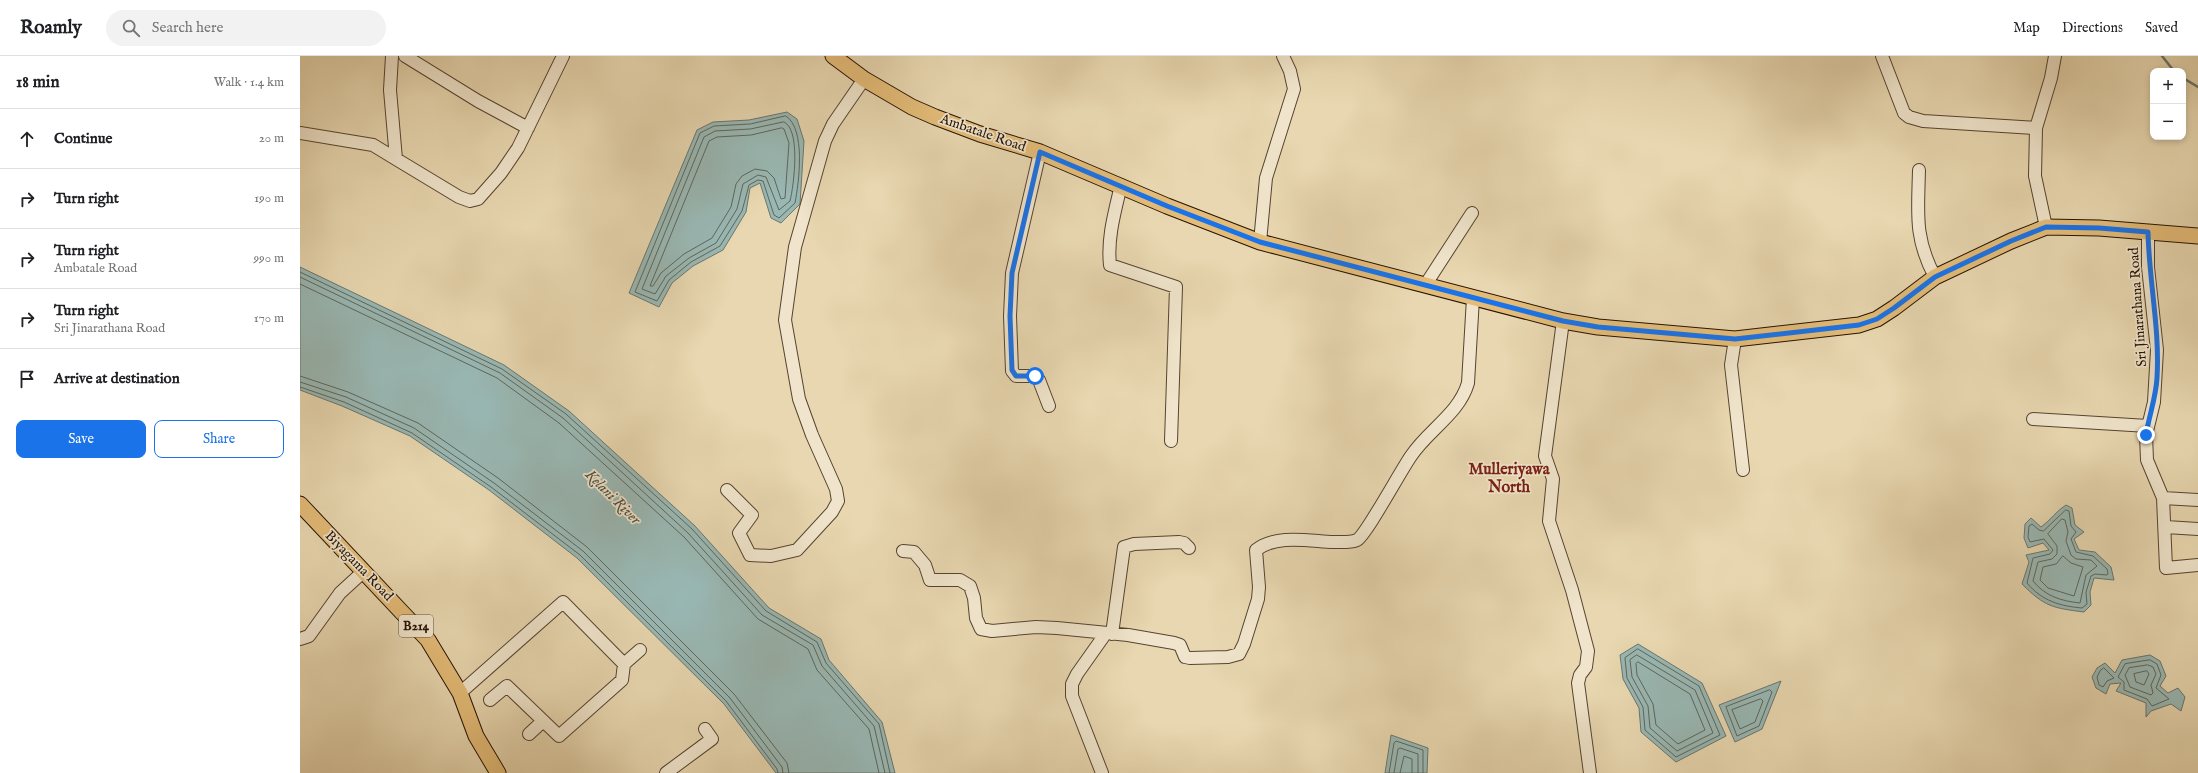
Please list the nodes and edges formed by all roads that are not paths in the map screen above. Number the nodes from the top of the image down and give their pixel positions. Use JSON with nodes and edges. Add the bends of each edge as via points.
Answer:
{"nodes":[{"id":1,"x":392,"y":56,"type":"edge"},
{"id":2,"x":405,"y":56,"type":"edge"},
{"id":3,"x":563,"y":56,"type":"edge"},
{"id":4,"x":833,"y":56,"type":"edge"},
{"id":5,"x":1283,"y":56,"type":"edge"},
{"id":6,"x":1882,"y":56,"type":"edge"},
{"id":7,"x":2055,"y":56,"type":"edge"},
{"id":8,"x":864,"y":79,"type":"junction"},
{"id":9,"x":528,"y":128,"type":"junction"},
{"id":10,"x":2036,"y":128,"type":"junction"},
{"id":11,"x":300,"y":133,"type":"edge"},
{"id":12,"x":1040,"y":152,"type":"junction"},
{"id":13,"x":396,"y":159,"type":"junction"},
{"id":14,"x":1919,"y":170,"type":"dead end"},
{"id":15,"x":1121,"y":185,"type":"junction"},
{"id":16,"x":1472,"y":214,"type":"dead end"},
{"id":17,"x":2046,"y":227,"type":"junction"},
{"id":18,"x":2148,"y":232,"type":"junction"},
{"id":19,"x":2198,"y":236,"type":"edge"},
{"id":20,"x":1260,"y":242,"type":"junction"},
{"id":21,"x":1935,"y":277,"type":"junction"},
{"id":22,"x":1426,"y":284,"type":"junction"},
{"id":23,"x":1474,"y":298,"type":"junction"},
{"id":24,"x":1563,"y":321,"type":"junction"},
{"id":25,"x":1735,"y":339,"type":"junction"},
{"id":26,"x":1049,"y":406,"type":"dead end"},
{"id":27,"x":2033,"y":419,"type":"dead end"},
{"id":28,"x":2148,"y":426,"type":"junction"},
{"id":29,"x":1171,"y":441,"type":"dead end"},
{"id":30,"x":1743,"y":470,"type":"dead end"},
{"id":31,"x":727,"y":490,"type":"dead end"},
{"id":32,"x":2163,"y":498,"type":"junction"},
{"id":33,"x":2198,"y":500,"type":"edge"},
{"id":34,"x":300,"y":504,"type":"edge"},
{"id":35,"x":2166,"y":527,"type":"junction"},
{"id":36,"x":2198,"y":529,"type":"edge"},
{"id":37,"x":1189,"y":548,"type":"dead end"},
{"id":38,"x":903,"y":550,"type":"dead end"},
{"id":39,"x":2198,"y":566,"type":"edge"},
{"id":40,"x":364,"y":571,"type":"junction"},
{"id":41,"x":1109,"y":633,"type":"junction"},
{"id":42,"x":300,"y":639,"type":"edge"},
{"id":43,"x":640,"y":650,"type":"dead end"},
{"id":44,"x":624,"y":664,"type":"junction"},
{"id":45,"x":460,"y":693,"type":"junction"},
{"id":46,"x":490,"y":700,"type":"dead end"},
{"id":47,"x":543,"y":721,"type":"junction"},
{"id":48,"x":705,"y":729,"type":"dead end"},
{"id":49,"x":528,"y":734,"type":"dead end"},
{"id":50,"x":498,"y":773,"type":"edge"},
{"id":51,"x":666,"y":773,"type":"edge"},
{"id":52,"x":1102,"y":773,"type":"edge"},
{"id":53,"x":1590,"y":773,"type":"edge"}],
"edges":[{"from":1,"to":13,"type":"street","via":[[390,90]]},
{"from":2,"to":9,"type":"street"},
{"from":3,"to":9,"type":"street"},
{"from":4,"to":8,"type":"main road","name":"Ambatale Road"},
{"from":5,"to":20,"type":"street","via":[[1294,89],[1266,178]]},
{"from":6,"to":10,"type":"street","via":[[1904,113],[1909,117],[1923,121]]},
{"from":7,"to":10,"type":"street"},
{"from":8,"to":12,"type":"main road","name":"Ambatale Road","via":[[912,107],[935,117]]},
{"from":8,"to":31,"type":"street","via":[[833,124],[825,141],[795,247],[785,320],[799,399],[836,489],[838,501],[832,512],[797,550],[771,556],[750,555],[738,533],[752,515]]},
{"from":9,"to":13,"type":"street","via":[[501,174],[478,199],[470,201]]},
{"from":10,"to":17,"type":"street","via":[[2035,176]]},
{"from":11,"to":13,"type":"street","via":[[373,146]]},
{"from":12,"to":15,"type":"main road","name":"Ambatale Road"},
{"from":12,"to":26,"type":"street","via":[[1016,251],[1010,316],[1012,370],[1016,376],[1035,376]]},
{"from":14,"to":21,"type":"street","via":[[1918,230],[1924,258]]},
{"from":15,"to":20,"type":"main road","name":"Ambatale Road"},
{"from":15,"to":29,"type":"street","via":[[1108,254],[1110,265],[1176,287]]},
{"from":16,"to":22,"type":"street"},
{"from":17,"to":18,"type":"main road","name":"Ambatale Road"},
{"from":17,"to":21,"type":"main road","name":"Ambatale Road"},
{"from":18,"to":19,"type":"main road","name":"Ambatale Road"},
{"from":18,"to":28,"type":"street","name":"Sri Jinarathana Road","via":[[2148,267],[2157,350],[2154,402]]},
{"from":20,"to":22,"type":"main road","name":"Ambatale Road"},
{"from":21,"to":25,"type":"main road","name":"Ambatale Road","via":[[1877,319],[1859,325]]},
{"from":22,"to":23,"type":"main road","name":"Ambatale Road"},
{"from":23,"to":24,"type":"main road","name":"Ambatale Road"},
{"from":23,"to":41,"type":"street","via":[[1468,383],[1464,396],[1412,454],[1365,533],[1356,540],[1277,540],[1256,550],[1258,593],[1244,644],[1238,654],[1228,657],[1190,658],[1185,656],[1180,645],[1174,643]]},
{"from":24,"to":25,"type":"main road","name":"Ambatale Road","via":[[1598,327]]},
{"from":24,"to":53,"type":"street","via":[[1545,456],[1553,479],[1549,521],[1572,590],[1588,650],[1586,667],[1578,683]]},
{"from":25,"to":30,"type":"street","via":[[1731,366]]},
{"from":27,"to":28,"type":"street"},
{"from":28,"to":32,"type":"street","name":"Sri Jinarathana Road","via":[[2147,460]]},
{"from":32,"to":33,"type":"street"},
{"from":32,"to":35,"type":"street","name":"Sri Jinarathana Road"},
{"from":34,"to":40,"type":"main road","name":"Biyagama Road","number":"B214"},
{"from":35,"to":36,"type":"street"},
{"from":35,"to":39,"type":"street","name":"Sri Jinarathana Road","via":[[2166,568]]},
{"from":37,"to":41,"type":"street","via":[[1179,542],[1134,544],[1124,547]]},
{"from":38,"to":41,"type":"street","via":[[914,552],[925,565],[930,580],[960,580],[970,586],[976,618],[981,629],[992,631],[1043,628]]},
{"from":40,"to":42,"type":"street","via":[[340,593],[309,636]]},
{"from":40,"to":45,"type":"main road","name":"Biyagama Road","number":"B214","via":[[428,640]]},
{"from":41,"to":52,"type":"street","via":[[1093,650],[1072,684],[1072,696]]},
{"from":43,"to":44,"type":"street"},
{"from":44,"to":45,"type":"street","via":[[563,602]]},
{"from":44,"to":47,"type":"street","via":[[622,680],[559,736]]},
{"from":45,"to":50,"type":"main road","name":"Biyagama Road","number":"B214","via":[[476,736]]},
{"from":46,"to":47,"type":"street","via":[[507,686]]},
{"from":47,"to":49,"type":"street"},
{"from":48,"to":51,"type":"street","via":[[712,739]]}]}
